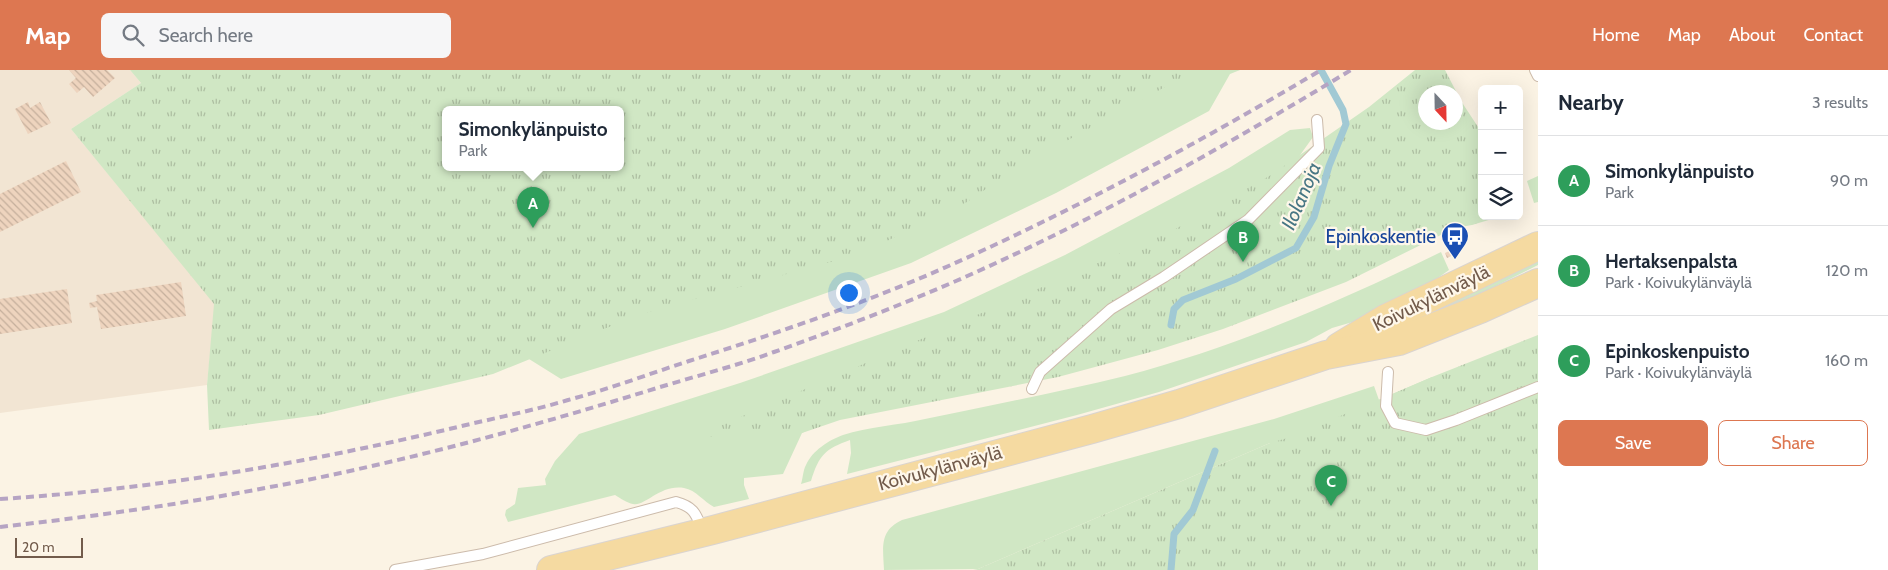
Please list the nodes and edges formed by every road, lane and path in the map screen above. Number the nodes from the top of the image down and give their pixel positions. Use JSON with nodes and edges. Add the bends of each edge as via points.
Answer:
{"nodes":[{"id":1,"x":1535,"y":70,"type":"edge"},
{"id":2,"x":1538,"y":76,"type":"edge"},
{"id":3,"x":1317,"y":120,"type":"dead end"},
{"id":4,"x":1538,"y":246,"type":"edge"},
{"id":5,"x":1538,"y":283,"type":"edge"},
{"id":6,"x":1326,"y":355,"type":"junction"},
{"id":7,"x":1388,"y":372,"type":"dead end"},
{"id":8,"x":1538,"y":387,"type":"edge"},
{"id":9,"x":1032,"y":389,"type":"dead end"},
{"id":10,"x":704,"y":532,"type":"junction"},
{"id":11,"x":395,"y":570,"type":"edge"},
{"id":12,"x":551,"y":570,"type":"edge"}],
"edges":[{"from":1,"to":2,"type":"lane"},
{"from":3,"to":9,"type":"lane","via":[[1319,148],[1248,220],[1111,309],[1040,372]]},
{"from":4,"to":6,"type":"main road","name":"Koivukylänväylä","via":[[1384,319]]},
{"from":5,"to":6,"type":"main road","name":"Koivukylänväylä","via":[[1399,341]]},
{"from":6,"to":10,"type":"main road","name":"Koivukylänväylä","via":[[1179,404]]},
{"from":7,"to":8,"type":"lane","via":[[1386,406],[1394,422],[1426,430]]},
{"from":10,"to":11,"type":"lane","via":[[696,513],[687,505],[676,502],[483,554]]},
{"from":10,"to":12,"type":"main road","name":"Koivukylänväylä"}]}
